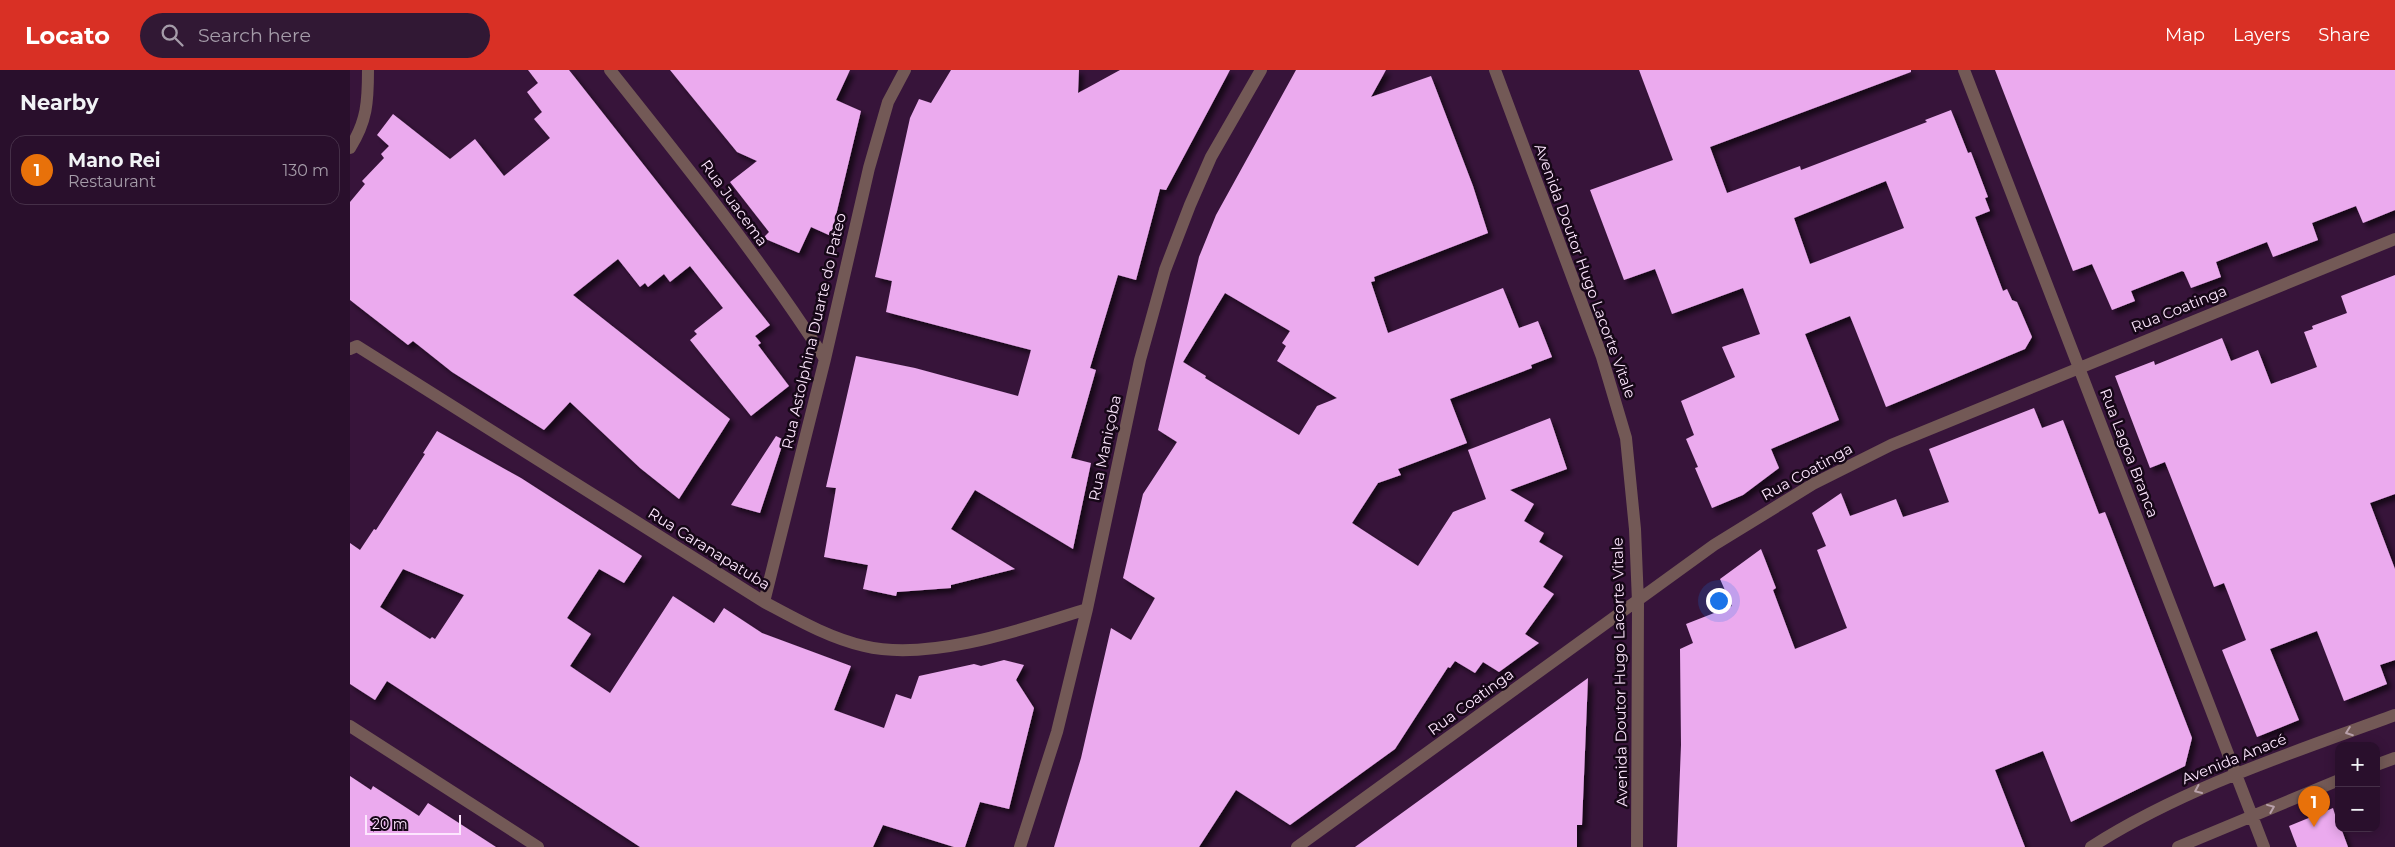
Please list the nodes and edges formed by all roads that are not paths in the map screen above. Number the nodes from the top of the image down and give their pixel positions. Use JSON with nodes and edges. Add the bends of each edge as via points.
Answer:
{"nodes":[{"id":1,"x":368,"y":70,"type":"edge"},
{"id":2,"x":610,"y":70,"type":"edge"},
{"id":3,"x":905,"y":70,"type":"edge"},
{"id":4,"x":1261,"y":70,"type":"edge"},
{"id":5,"x":1495,"y":70,"type":"edge"},
{"id":6,"x":1964,"y":70,"type":"edge"},
{"id":7,"x":350,"y":148,"type":"edge"},
{"id":8,"x":2395,"y":239,"type":"edge"},
{"id":9,"x":352,"y":346,"type":"edge"},
{"id":10,"x":825,"y":359,"type":"junction"},
{"id":11,"x":2079,"y":367,"type":"junction"},
{"id":12,"x":764,"y":602,"type":"junction"},
{"id":13,"x":1638,"y":602,"type":"junction"},
{"id":14,"x":1087,"y":609,"type":"junction"},
{"id":15,"x":2395,"y":715,"type":"edge"},
{"id":16,"x":350,"y":726,"type":"edge"},
{"id":17,"x":2395,"y":758,"type":"edge"},
{"id":18,"x":2380,"y":764,"type":"edge"},
{"id":19,"x":2235,"y":774,"type":"junction"},
{"id":20,"x":2335,"y":782,"type":"edge"},
{"id":21,"x":2251,"y":816,"type":"junction"},
{"id":22,"x":538,"y":847,"type":"edge"},
{"id":23,"x":1020,"y":847,"type":"edge"},
{"id":24,"x":1297,"y":847,"type":"edge"},
{"id":25,"x":1637,"y":847,"type":"edge"},
{"id":26,"x":2092,"y":847,"type":"edge"},
{"id":27,"x":2178,"y":847,"type":"edge"},
{"id":28,"x":2264,"y":847,"type":"edge"}],
"edges":[{"from":1,"to":7,"type":"street","via":[[368,96],[362,129]]},
{"from":2,"to":10,"type":"street","name":"Rua Juacema","via":[[700,184]]},
{"from":3,"to":10,"type":"street","name":"Rua Astolphina Duarte do Pateo","via":[[888,102],[869,168]]},
{"from":4,"to":14,"type":"street","name":"Rua Maniçoba","via":[[1211,157],[1165,270],[1140,360]]},
{"from":5,"to":13,"type":"street","name":"Avenida Doutor Hugo Lacorte Vitale","via":[[1602,357],[1626,438]]},
{"from":6,"to":11,"type":"street","name":"Rua Lagoa Branca"},
{"from":8,"to":11,"type":"street","name":"Rua Coatinga"},
{"from":9,"to":12,"type":"street","name":"Rua Caranapatuba"},
{"from":10,"to":12,"type":"street","name":"Rua Astolphina Duarte do Pateo"},
{"from":11,"to":13,"type":"street","name":"Rua Coatinga","via":[[1891,445],[1812,484],[1714,545]]},
{"from":11,"to":19,"type":"street","name":"Rua Lagoa Branca"},
{"from":12,"to":14,"type":"street","name":"Rua Caranapatuba","via":[[809,627],[865,647],[912,650],[971,641]]},
{"from":13,"to":24,"type":"street","name":"Rua Coatinga"},
{"from":13,"to":25,"type":"street","name":"Avenida Doutor Hugo Lacorte Vitale"},
{"from":14,"to":23,"type":"street","name":"Rua Maniçoba","via":[[1057,732]]},
{"from":15,"to":19,"type":"street","name":"Avenida Anacé","one_way":true},
{"from":16,"to":22,"type":"street"},
{"from":17,"to":18,"type":"street"},
{"from":19,"to":21,"type":"street","name":"Rua Lagoa Branca"},
{"from":19,"to":26,"type":"street","name":"Avenida Anacé","one_way":true,"via":[[2182,798]]},
{"from":21,"to":20,"type":"street","one_way":true},
{"from":21,"to":27,"type":"street"},
{"from":21,"to":28,"type":"street","name":"Rua Lagoa Branca"}]}
